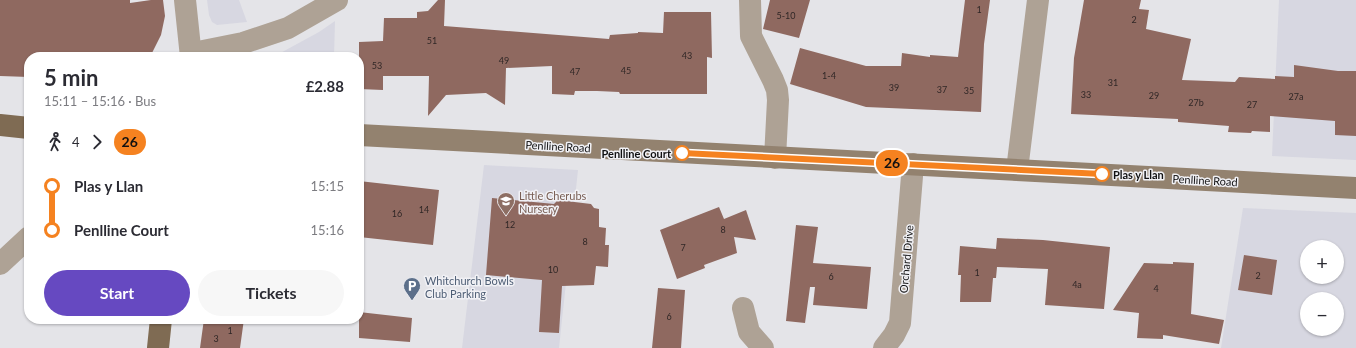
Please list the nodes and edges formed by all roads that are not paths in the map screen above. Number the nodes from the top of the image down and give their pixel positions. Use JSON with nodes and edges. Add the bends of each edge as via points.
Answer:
{"nodes":[{"id":1,"x":185,"y":0,"type":"edge"},
{"id":2,"x":337,"y":0,"type":"edge"},
{"id":3,"x":750,"y":0,"type":"edge"},
{"id":4,"x":1038,"y":0,"type":"edge"},
{"id":5,"x":191,"y":52,"type":"edge"},
{"id":6,"x":203,"y":52,"type":"edge"},
{"id":7,"x":0,"y":125,"type":"edge"},
{"id":8,"x":24,"y":127,"type":"edge"},
{"id":9,"x":364,"y":135,"type":"edge"},
{"id":10,"x":775,"y":158,"type":"junction"},
{"id":11,"x":913,"y":164,"type":"junction"},
{"id":12,"x":1017,"y":170,"type":"junction"},
{"id":13,"x":1356,"y":188,"type":"edge"},
{"id":14,"x":24,"y":242,"type":"edge"},
{"id":15,"x":0,"y":264,"type":"edge"},
{"id":16,"x":743,"y":308,"type":"dead end"},
{"id":17,"x":160,"y":324,"type":"edge"},
{"id":18,"x":158,"y":348,"type":"edge"},
{"id":19,"x":763,"y":348,"type":"edge"},
{"id":20,"x":884,"y":348,"type":"edge"}],
"edges":[{"from":1,"to":5,"type":"street"},
{"from":2,"to":6,"type":"street","via":[[288,28],[243,43]]},
{"from":3,"to":10,"type":"street","via":[[751,36],[777,90]]},
{"from":4,"to":12,"type":"street"},
{"from":7,"to":8,"type":"main road"},
{"from":9,"to":10,"type":"street","name":"Penlline Road"},
{"from":10,"to":11,"type":"street","name":"Penlline Road"},
{"from":11,"to":12,"type":"street","name":"Penlline Road"},
{"from":11,"to":20,"type":"street","name":"Orchard Drive","via":[[900,323]]},
{"from":12,"to":13,"type":"street","name":"Penlline Road"},
{"from":14,"to":15,"type":"street"},
{"from":16,"to":19,"type":"street","via":[[749,332]]},
{"from":17,"to":18,"type":"main road"}]}
